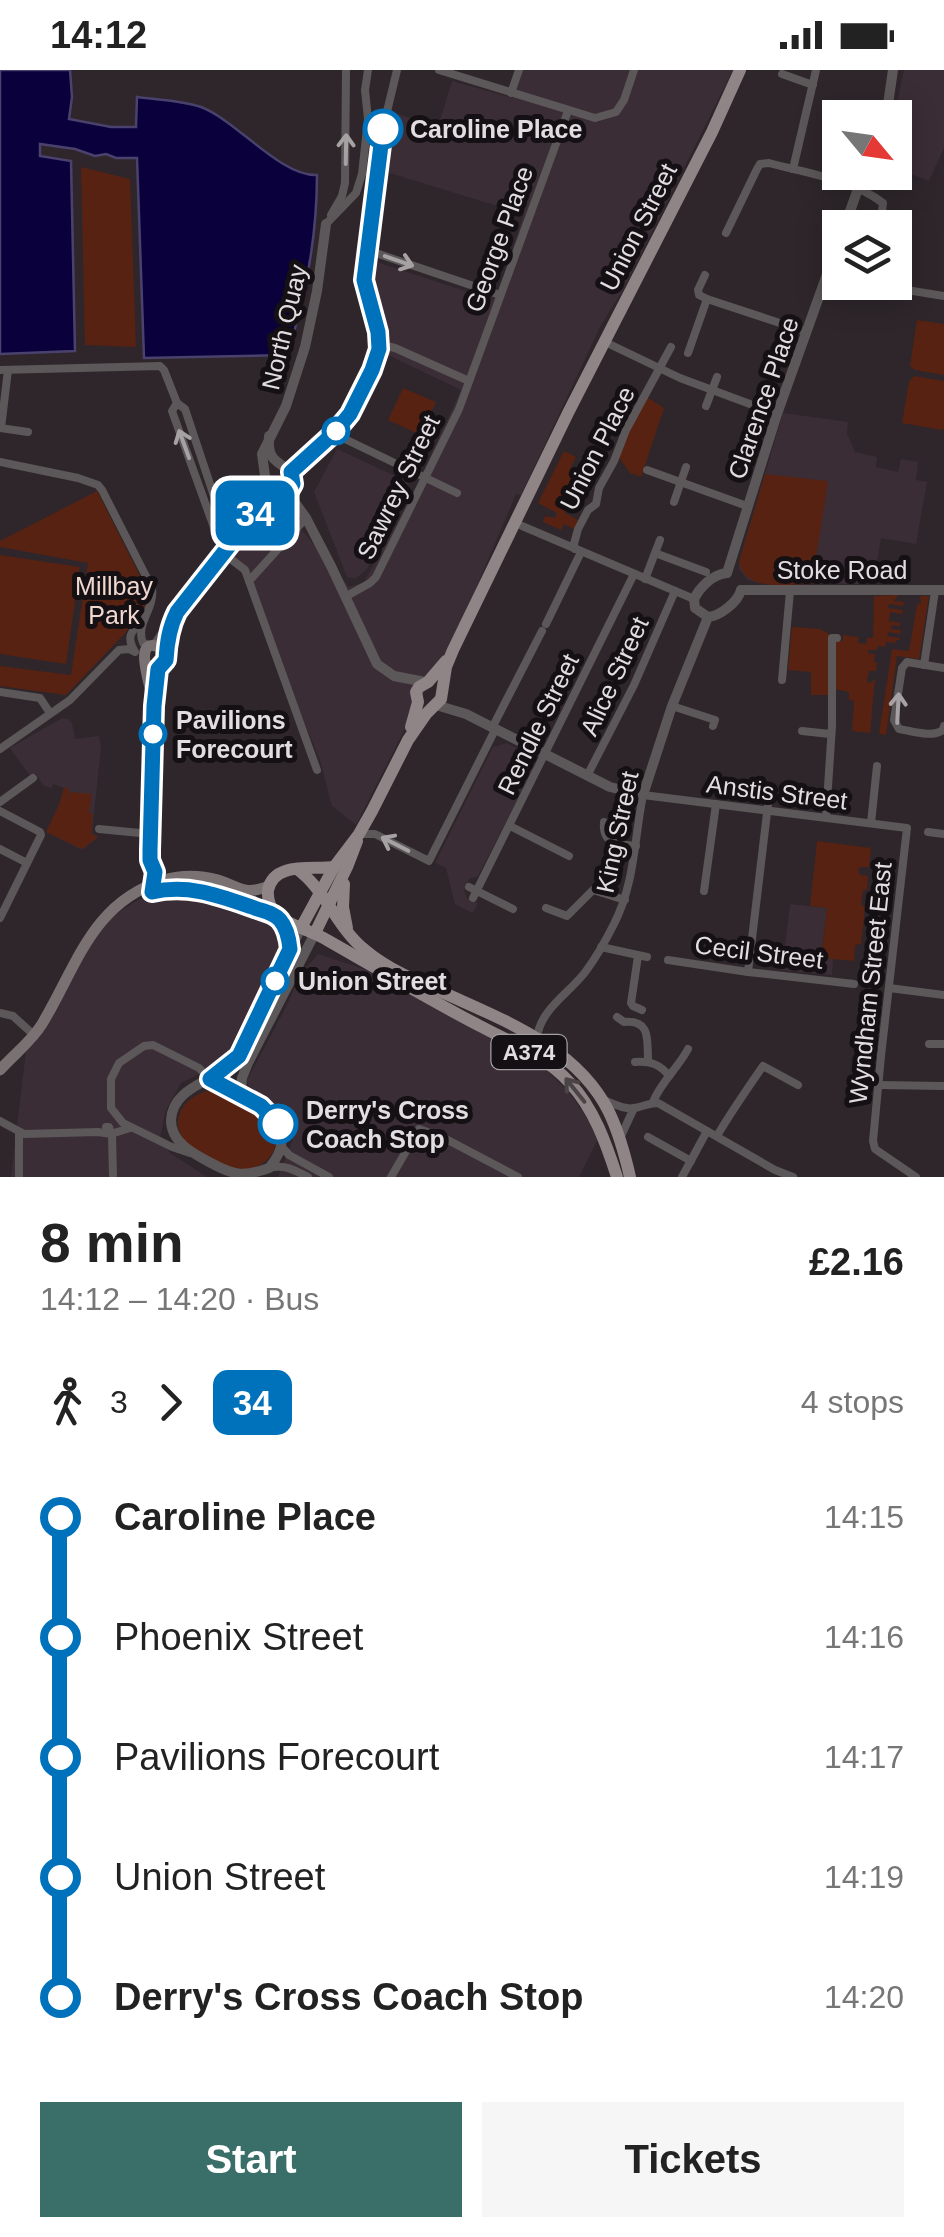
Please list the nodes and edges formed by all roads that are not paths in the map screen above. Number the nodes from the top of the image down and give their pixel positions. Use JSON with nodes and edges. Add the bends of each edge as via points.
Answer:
{"nodes":[{"id":1,"x":346,"y":70,"type":"edge"},
{"id":2,"x":368,"y":70,"type":"edge"},
{"id":3,"x":397,"y":70,"type":"edge"},
{"id":4,"x":439,"y":70,"type":"edge"},
{"id":5,"x":518,"y":70,"type":"edge"},
{"id":6,"x":634,"y":70,"type":"edge"},
{"id":7,"x":740,"y":70,"type":"edge"},
{"id":8,"x":816,"y":70,"type":"edge"},
{"id":9,"x":893,"y":70,"type":"edge"},
{"id":10,"x":782,"y":74,"type":"dead end"},
{"id":11,"x":813,"y":85,"type":"junction"},
{"id":12,"x":511,"y":92,"type":"junction"},
{"id":13,"x":889,"y":100,"type":"edge"},
{"id":14,"x":568,"y":111,"type":"junction"},
{"id":15,"x":792,"y":170,"type":"junction"},
{"id":16,"x":822,"y":178,"type":"edge"},
{"id":17,"x":862,"y":190,"type":"edge"},
{"id":18,"x":881,"y":210,"type":"edge"},
{"id":19,"x":326,"y":224,"type":"junction"},
{"id":20,"x":726,"y":233,"type":"dead end"},
{"id":21,"x":368,"y":250,"type":"junction"},
{"id":22,"x":705,"y":275,"type":"dead end"},
{"id":23,"x":822,"y":289,"type":"edge"},
{"id":24,"x":912,"y":290,"type":"edge"},
{"id":25,"x":500,"y":296,"type":"junction"},
{"id":26,"x":944,"y":296,"type":"edge"},
{"id":27,"x":707,"y":300,"type":"junction"},
{"id":28,"x":738,"y":311,"type":"junction"},
{"id":29,"x":734,"y":324,"type":"dead end"},
{"id":30,"x":807,"y":332,"type":"junction"},
{"id":31,"x":605,"y":342,"type":"junction"},
{"id":32,"x":380,"y":344,"type":"junction"},
{"id":33,"x":671,"y":346,"type":"dead end"},
{"id":34,"x":688,"y":353,"type":"dead end"},
{"id":35,"x":660,"y":368,"type":"junction"},
{"id":36,"x":4,"y":370,"type":"edge"},
{"id":37,"x":717,"y":378,"type":"dead end"},
{"id":38,"x":469,"y":381,"type":"junction"},
{"id":39,"x":712,"y":390,"type":"junction"},
{"id":40,"x":706,"y":406,"type":"dead end"},
{"id":41,"x":778,"y":414,"type":"junction"},
{"id":42,"x":0,"y":428,"type":"edge"},
{"id":43,"x":28,"y":432,"type":"dead end"},
{"id":44,"x":335,"y":432,"type":"junction"},
{"id":45,"x":269,"y":436,"type":"junction"},
{"id":46,"x":0,"y":462,"type":"edge"},
{"id":47,"x":279,"y":466,"type":"junction"},
{"id":48,"x":686,"y":467,"type":"dead end"},
{"id":49,"x":647,"y":470,"type":"dead end"},
{"id":50,"x":291,"y":472,"type":"junction"},
{"id":51,"x":425,"y":478,"type":"junction"},
{"id":52,"x":266,"y":481,"type":"junction"},
{"id":53,"x":681,"y":482,"type":"junction"},
{"id":54,"x":286,"y":491,"type":"junction"},
{"id":55,"x":456,"y":494,"type":"dead end"},
{"id":56,"x":674,"y":502,"type":"dead end"},
{"id":57,"x":747,"y":506,"type":"junction"},
{"id":58,"x":258,"y":509,"type":"junction"},
{"id":59,"x":306,"y":518,"type":"junction"},
{"id":60,"x":522,"y":526,"type":"dead end"},
{"id":61,"x":660,"y":540,"type":"dead end"},
{"id":62,"x":229,"y":546,"type":"junction"},
{"id":63,"x":578,"y":550,"type":"junction"},
{"id":64,"x":656,"y":554,"type":"junction"},
{"id":65,"x":706,"y":572,"type":"dead end"},
{"id":66,"x":727,"y":573,"type":"junction"},
{"id":67,"x":634,"y":574,"type":"junction"},
{"id":68,"x":645,"y":578,"type":"junction"},
{"id":69,"x":249,"y":581,"type":"junction"},
{"id":70,"x":741,"y":590,"type":"junction"},
{"id":71,"x":940,"y":590,"type":"edge"},
{"id":72,"x":675,"y":591,"type":"junction"},
{"id":73,"x":790,"y":591,"type":"junction"},
{"id":74,"x":345,"y":597,"type":"junction"},
{"id":75,"x":694,"y":599,"type":"junction"},
{"id":76,"x":708,"y":617,"type":"junction"},
{"id":77,"x":143,"y":621,"type":"junction"},
{"id":78,"x":172,"y":623,"type":"junction"},
{"id":79,"x":836,"y":638,"type":"dead end"},
{"id":80,"x":153,"y":646,"type":"junction"},
{"id":81,"x":166,"y":653,"type":"junction"},
{"id":82,"x":450,"y":654,"type":"junction"},
{"id":83,"x":141,"y":658,"type":"junction"},
{"id":84,"x":770,"y":665,"type":"dead end"},
{"id":85,"x":924,"y":665,"type":"junction"},
{"id":86,"x":783,"y":668,"type":"junction"},
{"id":87,"x":944,"y":668,"type":"edge"},
{"id":88,"x":158,"y":669,"type":"junction"},
{"id":89,"x":394,"y":676,"type":"junction"},
{"id":90,"x":782,"y":680,"type":"dead end"},
{"id":91,"x":427,"y":682,"type":"junction"},
{"id":92,"x":0,"y":692,"type":"edge"},
{"id":93,"x":431,"y":699,"type":"junction"},
{"id":94,"x":154,"y":706,"type":"junction"},
{"id":95,"x":672,"y":706,"type":"junction"},
{"id":96,"x":50,"y":714,"type":"junction"},
{"id":97,"x":714,"y":726,"type":"dead end"},
{"id":98,"x":944,"y":726,"type":"edge"},
{"id":99,"x":494,"y":729,"type":"junction"},
{"id":100,"x":802,"y":731,"type":"dead end"},
{"id":101,"x":830,"y":734,"type":"junction"},
{"id":102,"x":0,"y":749,"type":"edge"},
{"id":103,"x":545,"y":754,"type":"junction"},
{"id":104,"x":877,"y":766,"type":"dead end"},
{"id":105,"x":317,"y":770,"type":"dead end"},
{"id":106,"x":587,"y":776,"type":"junction"},
{"id":107,"x":33,"y":778,"type":"dead end"},
{"id":108,"x":643,"y":795,"type":"junction"},
{"id":109,"x":769,"y":796,"type":"dead end"},
{"id":110,"x":0,"y":802,"type":"edge"},
{"id":111,"x":716,"y":804,"type":"junction"},
{"id":112,"x":0,"y":811,"type":"edge"},
{"id":113,"x":767,"y":812,"type":"junction"},
{"id":114,"x":826,"y":818,"type":"junction"},
{"id":115,"x":604,"y":822,"type":"dead end"},
{"id":116,"x":871,"y":823,"type":"junction"},
{"id":117,"x":510,"y":826,"type":"junction"},
{"id":118,"x":907,"y":828,"type":"joint"},
{"id":119,"x":99,"y":830,"type":"dead end"},
{"id":120,"x":928,"y":832,"type":"dead end"},
{"id":121,"x":150,"y":834,"type":"junction"},
{"id":122,"x":359,"y":834,"type":"junction"},
{"id":123,"x":944,"y":834,"type":"edge"},
{"id":124,"x":616,"y":845,"type":"junction"},
{"id":125,"x":636,"y":846,"type":"junction"},
{"id":126,"x":0,"y":849,"type":"edge"},
{"id":127,"x":569,"y":856,"type":"dead end"},
{"id":128,"x":614,"y":861,"type":"dead end"},
{"id":129,"x":27,"y":862,"type":"junction"},
{"id":130,"x":340,"y":867,"type":"junction"},
{"id":131,"x":297,"y":869,"type":"junction"},
{"id":132,"x":155,"y":878,"type":"junction"},
{"id":133,"x":269,"y":886,"type":"junction"},
{"id":134,"x":708,"y":887,"type":"dead end"},
{"id":135,"x":320,"y":892,"type":"junction"},
{"id":136,"x":128,"y":896,"type":"junction"},
{"id":137,"x":625,"y":900,"type":"junction"},
{"id":138,"x":116,"y":906,"type":"junction"},
{"id":139,"x":329,"y":906,"type":"junction"},
{"id":140,"x":513,"y":908,"type":"dead end"},
{"id":141,"x":546,"y":908,"type":"dead end"},
{"id":142,"x":277,"y":916,"type":"junction"},
{"id":143,"x":0,"y":918,"type":"edge"},
{"id":144,"x":308,"y":930,"type":"junction"},
{"id":145,"x":349,"y":934,"type":"junction"},
{"id":146,"x":601,"y":948,"type":"junction"},
{"id":147,"x":290,"y":949,"type":"junction"},
{"id":148,"x":668,"y":960,"type":"dead end"},
{"id":149,"x":748,"y":972,"type":"junction"},
{"id":150,"x":847,"y":986,"type":"dead end"},
{"id":151,"x":889,"y":988,"type":"junction"},
{"id":152,"x":944,"y":994,"type":"edge"},
{"id":153,"x":642,"y":1010,"type":"dead end"},
{"id":154,"x":0,"y":1013,"type":"edge"},
{"id":155,"x":616,"y":1017,"type":"dead end"},
{"id":156,"x":34,"y":1035,"type":"junction"},
{"id":157,"x":537,"y":1038,"type":"junction"},
{"id":158,"x":929,"y":1044,"type":"dead end"},
{"id":159,"x":944,"y":1044,"type":"edge"},
{"id":160,"x":688,"y":1049,"type":"dead end"},
{"id":161,"x":648,"y":1060,"type":"junction"},
{"id":162,"x":635,"y":1062,"type":"dead end"},
{"id":163,"x":0,"y":1070,"type":"edge"},
{"id":164,"x":670,"y":1076,"type":"junction"},
{"id":165,"x":210,"y":1079,"type":"junction"},
{"id":166,"x":798,"y":1085,"type":"dead end"},
{"id":167,"x":878,"y":1086,"type":"junction"},
{"id":168,"x":944,"y":1086,"type":"edge"},
{"id":169,"x":241,"y":1094,"type":"junction"},
{"id":170,"x":602,"y":1099,"type":"junction"},
{"id":171,"x":654,"y":1102,"type":"junction"},
{"id":172,"x":634,"y":1108,"type":"junction"},
{"id":173,"x":115,"y":1115,"type":"junction"},
{"id":174,"x":0,"y":1122,"type":"edge"},
{"id":175,"x":130,"y":1128,"type":"junction"},
{"id":176,"x":105,"y":1131,"type":"junction"},
{"id":177,"x":707,"y":1131,"type":"junction"},
{"id":178,"x":19,"y":1133,"type":"junction"},
{"id":179,"x":717,"y":1136,"type":"junction"},
{"id":180,"x":648,"y":1137,"type":"dead end"},
{"id":181,"x":620,"y":1139,"type":"junction"},
{"id":182,"x":281,"y":1146,"type":"junction"},
{"id":183,"x":194,"y":1154,"type":"junction"},
{"id":184,"x":691,"y":1160,"type":"junction"},
{"id":185,"x":269,"y":1168,"type":"junction"},
{"id":186,"x":226,"y":1174,"type":"edge"},
{"id":187,"x":773,"y":1174,"type":"edge"},
{"id":188,"x":114,"y":1175,"type":"edge"},
{"id":189,"x":250,"y":1176,"type":"edge"},
{"id":190,"x":19,"y":1177,"type":"edge"},
{"id":191,"x":308,"y":1177,"type":"edge"},
{"id":192,"x":329,"y":1177,"type":"edge"},
{"id":193,"x":391,"y":1177,"type":"edge"},
{"id":194,"x":518,"y":1177,"type":"edge"},
{"id":195,"x":617,"y":1177,"type":"edge"},
{"id":196,"x":630,"y":1177,"type":"edge"},
{"id":197,"x":682,"y":1177,"type":"edge"},
{"id":198,"x":793,"y":1177,"type":"edge"},
{"id":199,"x":916,"y":1177,"type":"edge"}],
"edges":[{"from":19,"to":1,"type":"street","one_way":true,"via":[[345,183]]},
{"from":2,"to":19,"type":"street","via":[[359,184]]},
{"from":3,"to":21,"type":"street"},
{"from":4,"to":12,"type":"street"},
{"from":5,"to":12,"type":"street"},
{"from":6,"to":14,"type":"street","via":[[616,112],[595,118]]},
{"from":7,"to":31,"type":"main road","name":"Union Street"},
{"from":8,"to":11,"type":"street"},
{"from":9,"to":13,"type":"street"},
{"from":10,"to":11,"type":"street"},
{"from":11,"to":15,"type":"street"},
{"from":12,"to":14,"type":"street"},
{"from":14,"to":25,"type":"street","name":"George Place"},
{"from":15,"to":16,"type":"street"},
{"from":15,"to":20,"type":"street","via":[[760,164]]},
{"from":17,"to":18,"type":"street","via":[[882,203]]},
{"from":19,"to":45,"type":"street","name":"North Quay","via":[[305,347]]},
{"from":21,"to":25,"type":"street","one_way":true},
{"from":21,"to":32,"type":"street","via":[[364,287]]},
{"from":22,"to":27,"type":"street","via":[[698,290]]},
{"from":23,"to":30,"type":"street","name":"Clarence Place"},
{"from":24,"to":26,"type":"street"},
{"from":25,"to":38,"type":"street","name":"George Place"},
{"from":27,"to":28,"type":"street"},
{"from":27,"to":34,"type":"street"},
{"from":28,"to":29,"type":"street"},
{"from":28,"to":30,"type":"street"},
{"from":30,"to":41,"type":"street","name":"Clarence Place"},
{"from":31,"to":35,"type":"street"},
{"from":31,"to":82,"type":"main road","name":"Union Street"},
{"from":32,"to":38,"type":"street"},
{"from":32,"to":44,"type":"street","via":[[354,406]]},
{"from":33,"to":35,"type":"street","name":"Union Place"},
{"from":35,"to":39,"type":"street"},
{"from":35,"to":63,"type":"street","name":"Union Place","via":[[582,522]]},
{"from":36,"to":42,"type":"street"},
{"from":36,"to":62,"type":"street","via":[[160,366],[185,409]]},
{"from":37,"to":39,"type":"street"},
{"from":38,"to":51,"type":"street","name":"Sawrey Street"},
{"from":39,"to":40,"type":"street"},
{"from":39,"to":41,"type":"street"},
{"from":41,"to":57,"type":"street","name":"Clarence Place"},
{"from":42,"to":43,"type":"street"},
{"from":44,"to":50,"type":"street"},
{"from":44,"to":51,"type":"street"},
{"from":45,"to":47,"type":"street"},
{"from":45,"to":52,"type":"street","name":"North Quay","via":[[262,454]]},
{"from":46,"to":77,"type":"street","via":[[98,485],[152,588]]},
{"from":47,"to":50,"type":"street"},
{"from":47,"to":52,"type":"street"},
{"from":48,"to":53,"type":"street"},
{"from":49,"to":53,"type":"street"},
{"from":50,"to":54,"type":"street"},
{"from":51,"to":55,"type":"street"},
{"from":51,"to":74,"type":"street","name":"Sawrey Street","via":[[374,580]]},
{"from":52,"to":54,"type":"street","via":[[273,493]]},
{"from":52,"to":58,"type":"street","name":"North Quay"},
{"from":53,"to":56,"type":"street"},
{"from":53,"to":57,"type":"street"},
{"from":54,"to":58,"type":"street"},
{"from":54,"to":59,"type":"street"},
{"from":57,"to":66,"type":"street","name":"Clarence Place"},
{"from":58,"to":62,"type":"street"},
{"from":59,"to":69,"type":"street"},
{"from":59,"to":74,"type":"street"},
{"from":60,"to":63,"type":"street"},
{"from":61,"to":64,"type":"street"},
{"from":62,"to":69,"type":"street"},
{"from":62,"to":78,"type":"street"},
{"from":63,"to":67,"type":"street"},
{"from":63,"to":99,"type":"street","name":"Union Place"},
{"from":64,"to":65,"type":"street"},
{"from":64,"to":68,"type":"street"},
{"from":66,"to":70,"type":"street"},
{"from":66,"to":75,"type":"street"},
{"from":67,"to":68,"type":"street"},
{"from":67,"to":103,"type":"street","name":"Rendle Street"},
{"from":68,"to":72,"type":"street"},
{"from":69,"to":105,"type":"street"},
{"from":70,"to":73,"type":"street","name":"Stoke Road"},
{"from":70,"to":76,"type":"street"},
{"from":71,"to":73,"type":"street","name":"Stoke Road"},
{"from":71,"to":85,"type":"street"},
{"from":72,"to":75,"type":"street"},
{"from":72,"to":106,"type":"street","name":"Alice Street"},
{"from":73,"to":86,"type":"street"},
{"from":74,"to":89,"type":"street","via":[[377,664]]},
{"from":75,"to":76,"type":"street"},
{"from":76,"to":95,"type":"street","name":"King Street"},
{"from":77,"to":80,"type":"street","via":[[140,638]]},
{"from":77,"to":83,"type":"street","via":[[129,638]]},
{"from":78,"to":80,"type":"street"},
{"from":78,"to":81,"type":"street"},
{"from":79,"to":101,"type":"street"},
{"from":80,"to":81,"type":"main road"},
{"from":80,"to":83,"type":"main road"},
{"from":81,"to":88,"type":"main road"},
{"from":82,"to":91,"type":"main road"},
{"from":82,"to":93,"type":"main road"},
{"from":83,"to":88,"type":"main road"},
{"from":83,"to":94,"type":"main road"},
{"from":83,"to":96,"type":"street","via":[[119,650]]},
{"from":84,"to":86,"type":"street"},
{"from":85,"to":87,"type":"street"},
{"from":98,"to":85,"type":"street","one_way":true,"via":[[928,734],[899,729],[894,720],[902,668],[908,662]]},
{"from":86,"to":90,"type":"street"},
{"from":88,"to":94,"type":"main road"},
{"from":89,"to":91,"type":"street"},
{"from":89,"to":93,"type":"street"},
{"from":91,"to":93,"type":"main road","via":[[436,684]]},
{"from":92,"to":96,"type":"street","via":[[40,698]]},
{"from":93,"to":99,"type":"street"},
{"from":93,"to":122,"type":"main road"},
{"from":94,"to":121,"type":"main road"},
{"from":95,"to":97,"type":"street","via":[[715,720]]},
{"from":95,"to":108,"type":"street","name":"King Street"},
{"from":96,"to":102,"type":"street"},
{"from":99,"to":103,"type":"street"},
{"from":99,"to":122,"type":"street","name":"Union Place","one_way":true,"via":[[429,861],[375,834]]},
{"from":100,"to":101,"type":"street"},
{"from":101,"to":114,"type":"street"},
{"from":103,"to":106,"type":"street"},
{"from":103,"to":117,"type":"street","name":"Rendle Street"},
{"from":104,"to":116,"type":"street"},
{"from":106,"to":108,"type":"street"},
{"from":107,"to":110,"type":"street"},
{"from":108,"to":111,"type":"street","name":"Anstis Street"},
{"from":108,"to":125,"type":"street","name":"King Street"},
{"from":109,"to":113,"type":"street"},
{"from":111,"to":113,"type":"street","name":"Anstis Street"},
{"from":111,"to":134,"type":"street"},
{"from":112,"to":129,"type":"street","via":[[40,832]]},
{"from":113,"to":114,"type":"street","name":"Anstis Street"},
{"from":113,"to":149,"type":"street"},
{"from":114,"to":116,"type":"street","name":"Anstis Street"},
{"from":115,"to":124,"type":"street","via":[[604,833]]},
{"from":116,"to":118,"type":"street","name":"Anstis Street"},
{"from":117,"to":127,"type":"street"},
{"from":117,"to":140,"type":"street","name":"Rendle Street","via":[[473,892]]},
{"from":118,"to":151,"type":"street","name":"Wyndham Street East"},
{"from":119,"to":121,"type":"street"},
{"from":120,"to":123,"type":"street"},
{"from":121,"to":132,"type":"main road"},
{"from":122,"to":130,"type":"main road"},
{"from":124,"to":125,"type":"street"},
{"from":124,"to":128,"type":"street"},
{"from":125,"to":137,"type":"street","name":"King Street"},
{"from":126,"to":129,"type":"street"},
{"from":129,"to":143,"type":"street"},
{"from":130,"to":131,"type":"main road"},
{"from":130,"to":135,"type":"main road"},
{"from":130,"to":139,"type":"main road"},
{"from":130,"to":145,"type":"main road"},
{"from":131,"to":133,"type":"main road","via":[[280,873]]},
{"from":131,"to":135,"type":"main road","number":"A374"},
{"from":132,"to":133,"type":"main road","via":[[204,877],[249,892]]},
{"from":132,"to":136,"type":"main road"},
{"from":132,"to":136,"type":"main road","via":[[139,881]]},
{"from":132,"to":138,"type":"main road"},
{"from":132,"to":142,"type":"main road","via":[[169,888],[206,892]]},
{"from":133,"to":142,"type":"main road"},
{"from":135,"to":139,"type":"main road","number":"A374"},
{"from":135,"to":144,"type":"main road"},
{"from":136,"to":138,"type":"main road"},
{"from":137,"to":141,"type":"street","via":[[593,890],[567,916]]},
{"from":137,"to":146,"type":"street","name":"King Street"},
{"from":138,"to":156,"type":"main road","via":[[88,938]]},
{"from":139,"to":144,"type":"main road"},
{"from":139,"to":145,"type":"main road","number":"A374"},
{"from":142,"to":144,"type":"main road","number":"A374"},
{"from":142,"to":147,"type":"street"},
{"from":144,"to":147,"type":"street"},
{"from":144,"to":169,"type":"street","via":[[248,1063]]},
{"from":195,"to":144,"type":"main road","number":"A374","one_way":true,"via":[[590,1109],[554,1069]]},
{"from":145,"to":157,"type":"main road","number":"A374","via":[[390,966]]},
{"from":146,"to":153,"type":"street","via":[[643,957],[631,1003]]},
{"from":146,"to":157,"type":"street","name":"King Street","via":[[540,1020]]},
{"from":147,"to":165,"type":"street","via":[[239,1056]]},
{"from":148,"to":149,"type":"street","name":"Cecil Street"},
{"from":149,"to":150,"type":"street","name":"Cecil Street"},
{"from":151,"to":152,"type":"street"},
{"from":151,"to":167,"type":"street","name":"Wyndham Street East"},
{"from":154,"to":156,"type":"street"},
{"from":155,"to":161,"type":"street","via":[[644,1026]]},
{"from":156,"to":163,"type":"main road"},
{"from":157,"to":170,"type":"main road","number":"A374"},
{"from":158,"to":159,"type":"street"},
{"from":160,"to":164,"type":"street"},
{"from":161,"to":162,"type":"street"},
{"from":161,"to":164,"type":"street"},
{"from":164,"to":171,"type":"street"},
{"from":165,"to":169,"type":"street"},
{"from":165,"to":173,"type":"street","via":[[160,1047],[144,1046],[114,1070]]},
{"from":165,"to":183,"type":"street","via":[[187,1091],[172,1117],[175,1136]]},
{"from":166,"to":179,"type":"street","via":[[763,1066]]},
{"from":167,"to":168,"type":"street"},
{"from":167,"to":199,"type":"street","name":"Wyndham Street East","via":[[874,1149]]},
{"from":169,"to":182,"type":"street","via":[[275,1118]]},
{"from":170,"to":172,"type":"street"},
{"from":170,"to":181,"type":"main road","number":"A374"},
{"from":171,"to":172,"type":"street"},
{"from":171,"to":177,"type":"street"},
{"from":172,"to":181,"type":"street"},
{"from":173,"to":175,"type":"street"},
{"from":173,"to":176,"type":"street"},
{"from":174,"to":178,"type":"street"},
{"from":175,"to":176,"type":"street"},
{"from":175,"to":183,"type":"street"},
{"from":176,"to":178,"type":"street"},
{"from":176,"to":188,"type":"street"},
{"from":177,"to":179,"type":"street"},
{"from":177,"to":184,"type":"street"},
{"from":178,"to":190,"type":"street"},
{"from":179,"to":187,"type":"street"},
{"from":180,"to":184,"type":"street"},
{"from":181,"to":196,"type":"main road","number":"A374"},
{"from":182,"to":185,"type":"street"},
{"from":182,"to":192,"type":"street"},
{"from":183,"to":186,"type":"street"},
{"from":184,"to":197,"type":"street"},
{"from":185,"to":189,"type":"street"},
{"from":185,"to":191,"type":"street","via":[[288,1166]]},
{"from":186,"to":189,"type":"street"},
{"from":187,"to":198,"type":"street"},
{"from":193,"to":194,"type":"street","via":[[419,1128]]}]}
